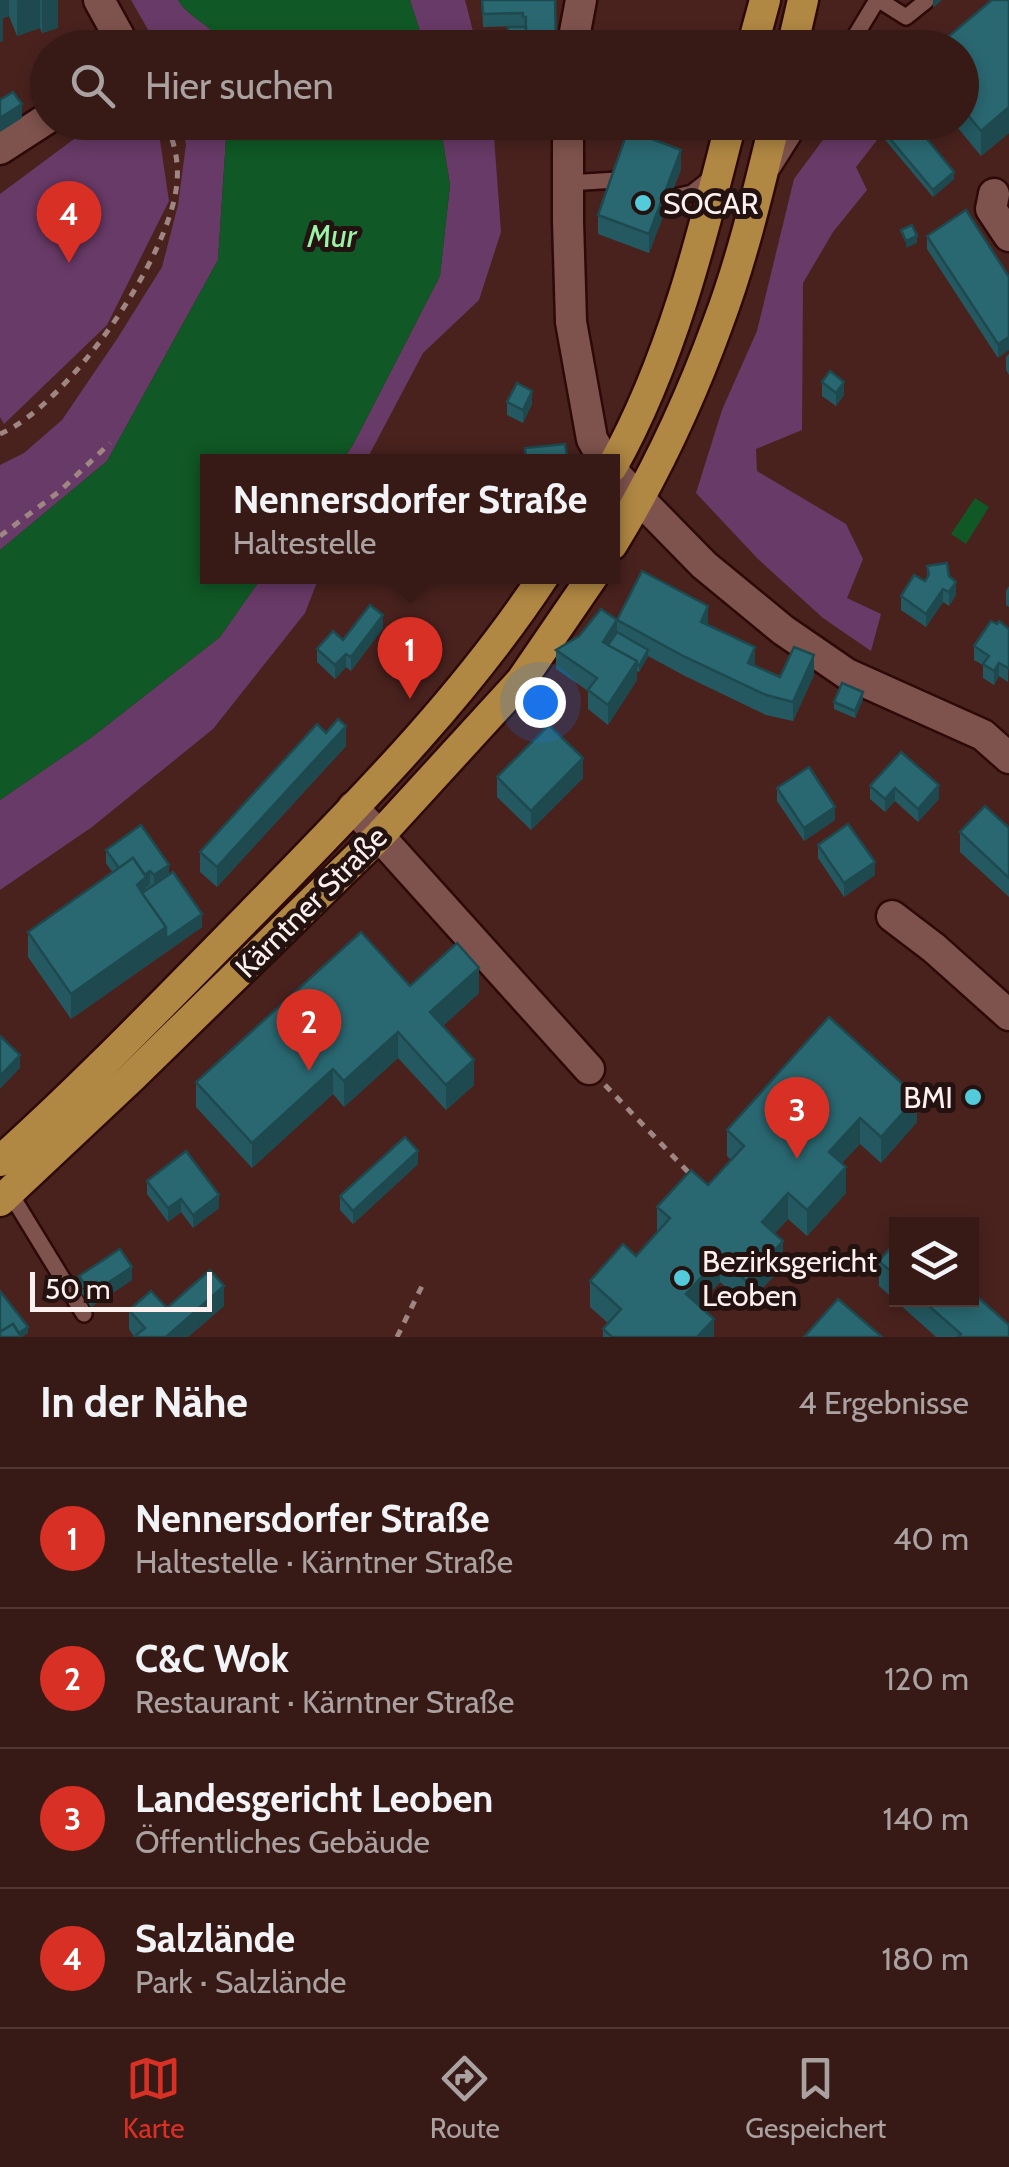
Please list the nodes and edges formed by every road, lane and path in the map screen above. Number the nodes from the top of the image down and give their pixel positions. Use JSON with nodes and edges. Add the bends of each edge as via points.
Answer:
{"nodes":[{"id":1,"x":99,"y":0,"type":"edge"},
{"id":2,"x":581,"y":0,"type":"edge"},
{"id":3,"x":765,"y":0,"type":"edge"},
{"id":4,"x":803,"y":0,"type":"edge"},
{"id":5,"x":878,"y":0,"type":"edge"},
{"id":6,"x":926,"y":0,"type":"edge"},
{"id":7,"x":115,"y":30,"type":"edge"},
{"id":8,"x":575,"y":30,"type":"edge"},
{"id":9,"x":757,"y":30,"type":"edge"},
{"id":10,"x":796,"y":30,"type":"edge"},
{"id":11,"x":859,"y":30,"type":"edge"},
{"id":12,"x":30,"y":129,"type":"edge"},
{"id":13,"x":173,"y":140,"type":"edge"},
{"id":14,"x":568,"y":140,"type":"edge"},
{"id":15,"x":726,"y":140,"type":"edge"},
{"id":16,"x":770,"y":140,"type":"edge"},
{"id":17,"x":791,"y":140,"type":"edge"},
{"id":18,"x":0,"y":148,"type":"edge"},
{"id":19,"x":718,"y":172,"type":"junction"},
{"id":20,"x":617,"y":180,"type":"edge"},
{"id":21,"x":760,"y":182,"type":"junction"},
{"id":22,"x":568,"y":183,"type":"junction"},
{"id":23,"x":994,"y":194,"type":"dead end"},
{"id":24,"x":670,"y":198,"type":"edge"},
{"id":25,"x":1009,"y":236,"type":"edge"},
{"id":26,"x":0,"y":434,"type":"edge"},
{"id":27,"x":110,"y":442,"type":"dead end"},
{"id":28,"x":600,"y":454,"type":"edge"},
{"id":29,"x":620,"y":454,"type":"edge"},
{"id":30,"x":620,"y":477,"type":"edge"},
{"id":31,"x":640,"y":498,"type":"junction"},
{"id":32,"x":620,"y":532,"type":"edge"},
{"id":33,"x":0,"y":536,"type":"edge"},
{"id":34,"x":539,"y":584,"type":"edge"},
{"id":35,"x":587,"y":584,"type":"edge"},
{"id":36,"x":1009,"y":758,"type":"edge"},
{"id":37,"x":353,"y":807,"type":"junction"},
{"id":38,"x":380,"y":836,"type":"junction"},
{"id":39,"x":892,"y":916,"type":"dead end"},
{"id":40,"x":1009,"y":1015,"type":"edge"},
{"id":41,"x":589,"y":1068,"type":"joint"},
{"id":42,"x":0,"y":1160,"type":"edge"},
{"id":43,"x":701,"y":1185,"type":"edge"},
{"id":44,"x":5,"y":1197,"type":"edge"},
{"id":45,"x":425,"y":1280,"type":"dead end"},
{"id":46,"x":84,"y":1314,"type":"dead end"},
{"id":47,"x":398,"y":1337,"type":"edge"}],
"edges":[{"from":1,"to":7,"type":"street"},
{"from":2,"to":8,"type":"street"},
{"from":3,"to":9,"type":"main road"},
{"from":4,"to":10,"type":"main road"},
{"from":5,"to":6,"type":"lane","via":[[906,17]]},
{"from":5,"to":11,"type":"lane"},
{"from":12,"to":18,"type":"street"},
{"from":13,"to":26,"type":"path","via":[[177,183],[171,214],[142,280],[80,366],[19,426]]},
{"from":14,"to":22,"type":"street"},
{"from":15,"to":19,"type":"main road"},
{"from":16,"to":21,"type":"main road"},
{"from":17,"to":21,"type":"lane"},
{"from":19,"to":24,"type":"lane","via":[[697,191]]},
{"from":19,"to":29,"type":"main road","via":[[682,299]]},
{"from":20,"to":22,"type":"lane"},
{"from":21,"to":31,"type":"main road","via":[[720,320]]},
{"from":22,"to":28,"type":"street","via":[[571,322]]},
{"from":23,"to":25,"type":"street","via":[[991,209]]},
{"from":27,"to":33,"type":"path","via":[[60,492]]},
{"from":30,"to":31,"type":"street"},
{"from":31,"to":32,"type":"main road"},
{"from":31,"to":36,"type":"street","via":[[704,565],[783,630],[848,674],[983,735]]},
{"from":34,"to":37,"type":"main road","name":"Kärntner Straße","via":[[440,713]]},
{"from":35,"to":38,"type":"main road","name":"Kärntner Straße","via":[[521,680]]},
{"from":37,"to":38,"type":"street"},
{"from":37,"to":42,"type":"main road","name":"Kärntner Straße"},
{"from":38,"to":41,"type":"street"},
{"from":38,"to":44,"type":"main road","name":"Kärntner Straße"},
{"from":39,"to":40,"type":"street"},
{"from":41,"to":43,"type":"path"},
{"from":44,"to":46,"type":"lane"},
{"from":45,"to":47,"type":"path"}]}
